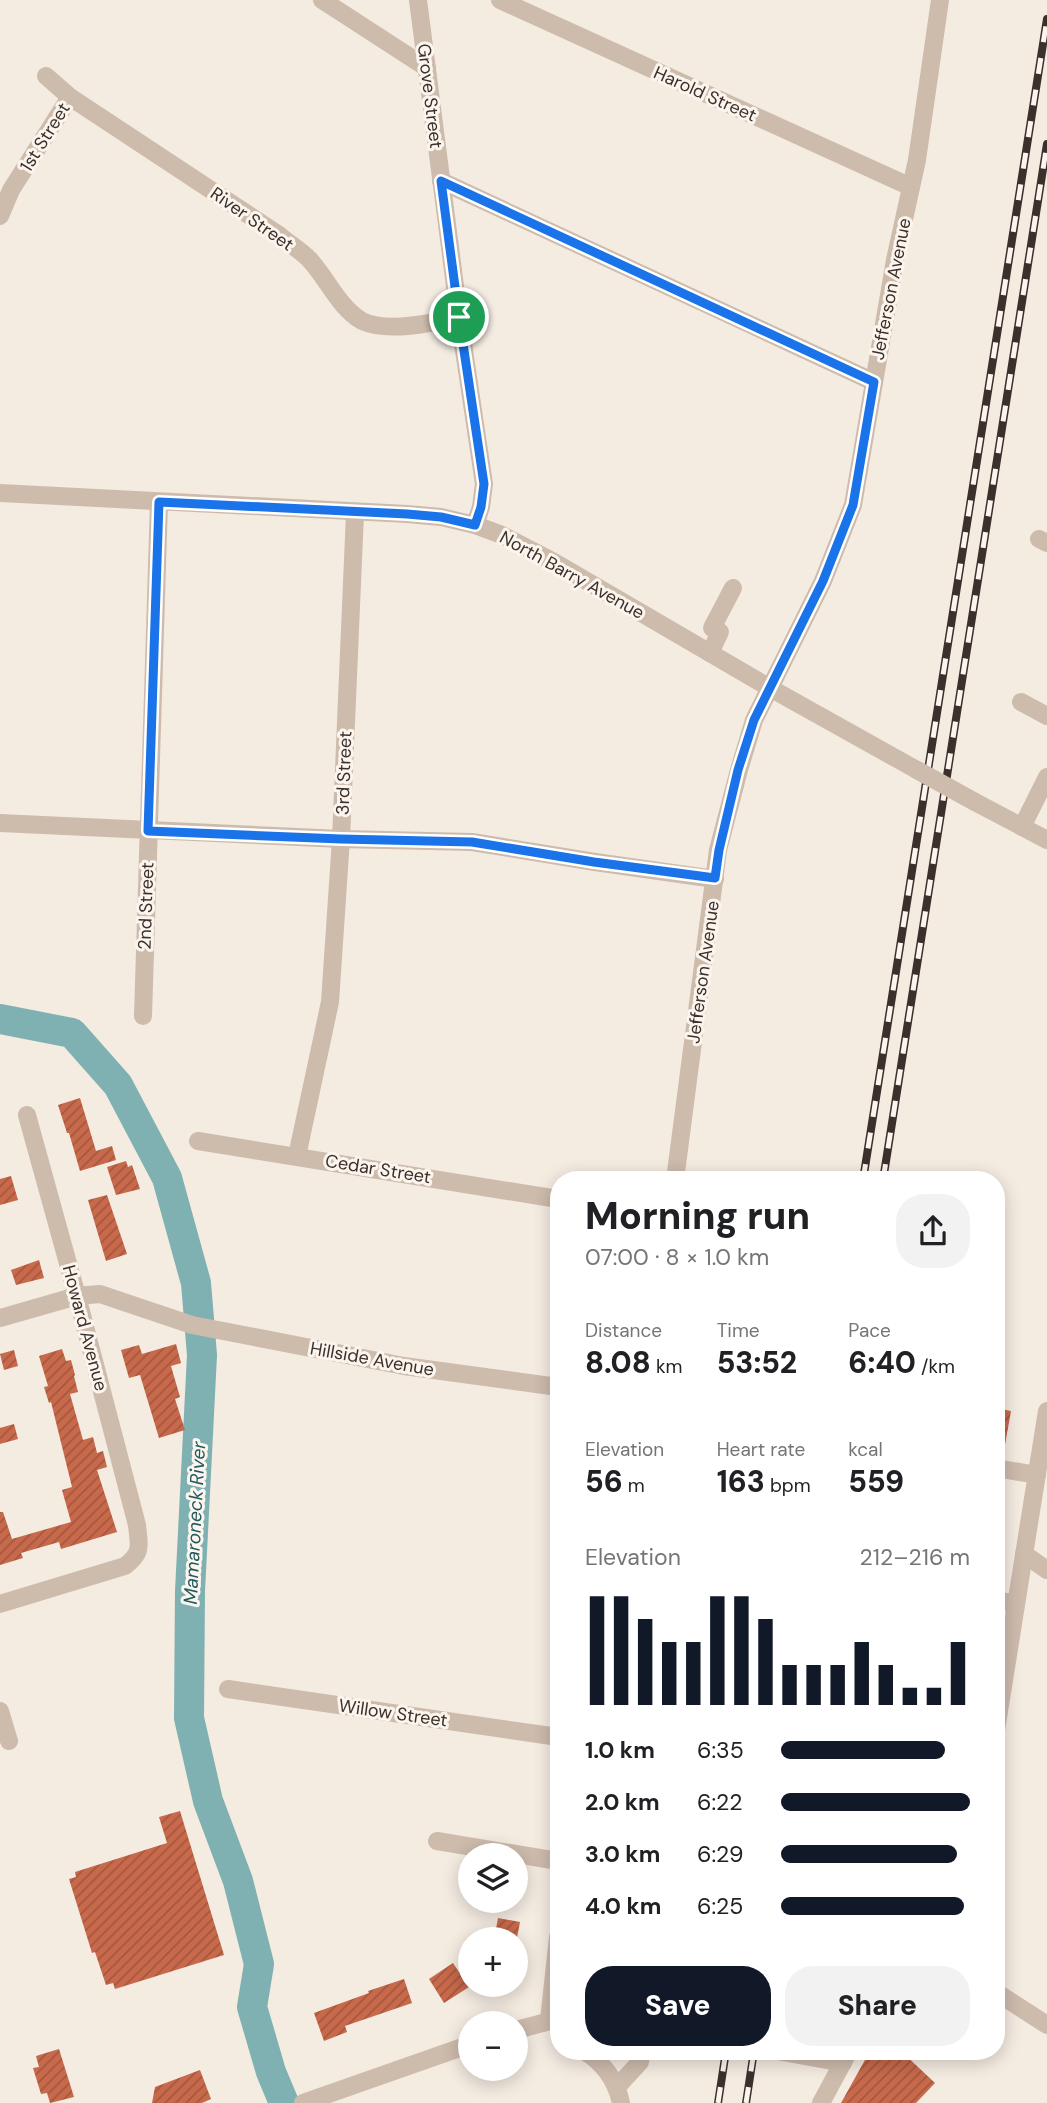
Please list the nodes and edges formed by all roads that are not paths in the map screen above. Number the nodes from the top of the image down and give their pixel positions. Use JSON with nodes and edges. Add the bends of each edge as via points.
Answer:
{"nodes":[{"id":1,"x":321,"y":0,"type":"edge"},
{"id":2,"x":418,"y":0,"type":"edge"},
{"id":3,"x":500,"y":0,"type":"edge"},
{"id":4,"x":940,"y":0,"type":"edge"},
{"id":5,"x":427,"y":68,"type":"junction"},
{"id":6,"x":46,"y":76,"type":"dead end"},
{"id":7,"x":71,"y":97,"type":"junction"},
{"id":8,"x":441,"y":181,"type":"junction"},
{"id":9,"x":911,"y":187,"type":"junction"},
{"id":10,"x":0,"y":216,"type":"edge"},
{"id":11,"x":459,"y":317,"type":"junction"},
{"id":12,"x":874,"y":382,"type":"junction"},
{"id":13,"x":0,"y":493,"type":"edge"},
{"id":14,"x":159,"y":502,"type":"junction"},
{"id":15,"x":355,"y":513,"type":"junction"},
{"id":16,"x":475,"y":525,"type":"junction"},
{"id":17,"x":733,"y":588,"type":"dead end"},
{"id":18,"x":710,"y":653,"type":"junction"},
{"id":19,"x":769,"y":688,"type":"junction"},
{"id":20,"x":1021,"y":702,"type":"dead end"},
{"id":21,"x":1047,"y":716,"type":"edge"},
{"id":22,"x":1047,"y":777,"type":"edge"},
{"id":23,"x":0,"y":823,"type":"edge"},
{"id":24,"x":1022,"y":827,"type":"junction"},
{"id":25,"x":148,"y":831,"type":"junction"},
{"id":26,"x":341,"y":839,"type":"junction"},
{"id":27,"x":1047,"y":839,"type":"edge"},
{"id":28,"x":715,"y":878,"type":"junction"},
{"id":29,"x":143,"y":1016,"type":"dead end"},
{"id":30,"x":27,"y":1115,"type":"dead end"},
{"id":31,"x":198,"y":1141,"type":"dead end"},
{"id":32,"x":297,"y":1156,"type":"junction"},
{"id":33,"x":676,"y":1171,"type":"edge"},
{"id":34,"x":550,"y":1198,"type":"edge"},
{"id":35,"x":77,"y":1296,"type":"junction"},
{"id":36,"x":0,"y":1318,"type":"edge"},
{"id":37,"x":550,"y":1386,"type":"edge"},
{"id":38,"x":1047,"y":1411,"type":"edge"},
{"id":39,"x":1005,"y":1470,"type":"edge"},
{"id":40,"x":1037,"y":1475,"type":"junction"},
{"id":41,"x":1024,"y":1554,"type":"junction"},
{"id":42,"x":1047,"y":1570,"type":"edge"},
{"id":43,"x":1005,"y":1602,"type":"edge"},
{"id":44,"x":1016,"y":1603,"type":"junction"},
{"id":45,"x":0,"y":1604,"type":"edge"},
{"id":46,"x":1005,"y":1633,"type":"edge"},
{"id":47,"x":228,"y":1689,"type":"dead end"},
{"id":48,"x":0,"y":1711,"type":"edge"},
{"id":49,"x":550,"y":1736,"type":"edge"},
{"id":50,"x":9,"y":1741,"type":"dead end"},
{"id":51,"x":437,"y":1840,"type":"dead end"},
{"id":52,"x":550,"y":1860,"type":"edge"},
{"id":53,"x":1005,"y":1998,"type":"edge"},
{"id":54,"x":550,"y":2024,"type":"edge"},
{"id":55,"x":1047,"y":2025,"type":"edge"},
{"id":56,"x":528,"y":2028,"type":"edge"},
{"id":57,"x":458,"y":2049,"type":"edge"},
{"id":58,"x":597,"y":2060,"type":"edge"},
{"id":59,"x":640,"y":2060,"type":"edge"},
{"id":60,"x":844,"y":2060,"type":"edge"},
{"id":61,"x":619,"y":2095,"type":"edge"},
{"id":62,"x":303,"y":2103,"type":"edge"},
{"id":63,"x":821,"y":2103,"type":"edge"}],
"edges":[{"from":1,"to":5,"type":"street"},
{"from":2,"to":5,"type":"street","name":"Grove Street"},
{"from":3,"to":9,"type":"street","name":"Harold Street"},
{"from":4,"to":9,"type":"street","name":"Jefferson Avenue"},
{"from":5,"to":8,"type":"street","name":"Grove Street"},
{"from":6,"to":7,"type":"street","name":"River Street"},
{"from":7,"to":10,"type":"street","name":"1st Street","via":[[11,190]]},
{"from":7,"to":11,"type":"street","name":"River Street","via":[[279,235],[308,258],[351,313],[364,322],[393,327]]},
{"from":8,"to":11,"type":"street","name":"Grove Street"},
{"from":8,"to":12,"type":"street"},
{"from":9,"to":12,"type":"street","name":"Jefferson Avenue"},
{"from":11,"to":16,"type":"street","name":"Grove Street","via":[[484,484]]},
{"from":12,"to":19,"type":"street","name":"Jefferson Avenue","via":[[853,505],[823,581]]},
{"from":13,"to":14,"type":"street","name":"North Barry Avenue"},
{"from":14,"to":15,"type":"street","name":"North Barry Avenue"},
{"from":14,"to":25,"type":"street","name":"2nd Street"},
{"from":15,"to":16,"type":"street","name":"North Barry Avenue","via":[[441,517]]},
{"from":15,"to":26,"type":"street","name":"3rd Street"},
{"from":16,"to":18,"type":"street","name":"North Barry Avenue","via":[[554,562]]},
{"from":17,"to":18,"type":"street","via":[[712,628],[720,632]]},
{"from":18,"to":19,"type":"street","name":"North Barry Avenue"},
{"from":19,"to":24,"type":"street","name":"North Barry Avenue","bridge":true},
{"from":19,"to":28,"type":"street","name":"Jefferson Avenue","via":[[738,770]]},
{"from":20,"to":21,"type":"street"},
{"from":22,"to":24,"type":"street"},
{"from":23,"to":25,"type":"street"},
{"from":24,"to":27,"type":"street","name":"North Barry Avenue"},
{"from":25,"to":26,"type":"street"},
{"from":25,"to":29,"type":"street","name":"2nd Street"},
{"from":26,"to":28,"type":"street","via":[[472,842]]},
{"from":26,"to":32,"type":"street","name":"3rd Street","via":[[330,1002]]},
{"from":28,"to":33,"type":"street","name":"Jefferson Avenue"},
{"from":30,"to":35,"type":"street","name":"Howard Avenue"},
{"from":31,"to":32,"type":"street","name":"Cedar Street"},
{"from":32,"to":34,"type":"street","name":"Cedar Street"},
{"from":35,"to":36,"type":"street","name":"Hillside Avenue"},
{"from":35,"to":37,"type":"street","name":"Hillside Avenue","via":[[100,1294],[187,1323],[404,1366]]},
{"from":35,"to":45,"type":"street","name":"Howard Avenue","via":[[139,1551],[125,1566]]},
{"from":38,"to":40,"type":"street"},
{"from":39,"to":40,"type":"street"},
{"from":40,"to":41,"type":"street"},
{"from":41,"to":42,"type":"street"},
{"from":41,"to":44,"type":"street"},
{"from":43,"to":44,"type":"street"},
{"from":44,"to":46,"type":"street"},
{"from":47,"to":49,"type":"street","name":"Willow Street"},
{"from":48,"to":50,"type":"street"},
{"from":51,"to":52,"type":"street"},
{"from":53,"to":55,"type":"street"},
{"from":54,"to":56,"type":"street"},
{"from":57,"to":62,"type":"street"},
{"from":58,"to":61,"type":"street"},
{"from":59,"to":61,"type":"street"},
{"from":60,"to":63,"type":"street"}]}
